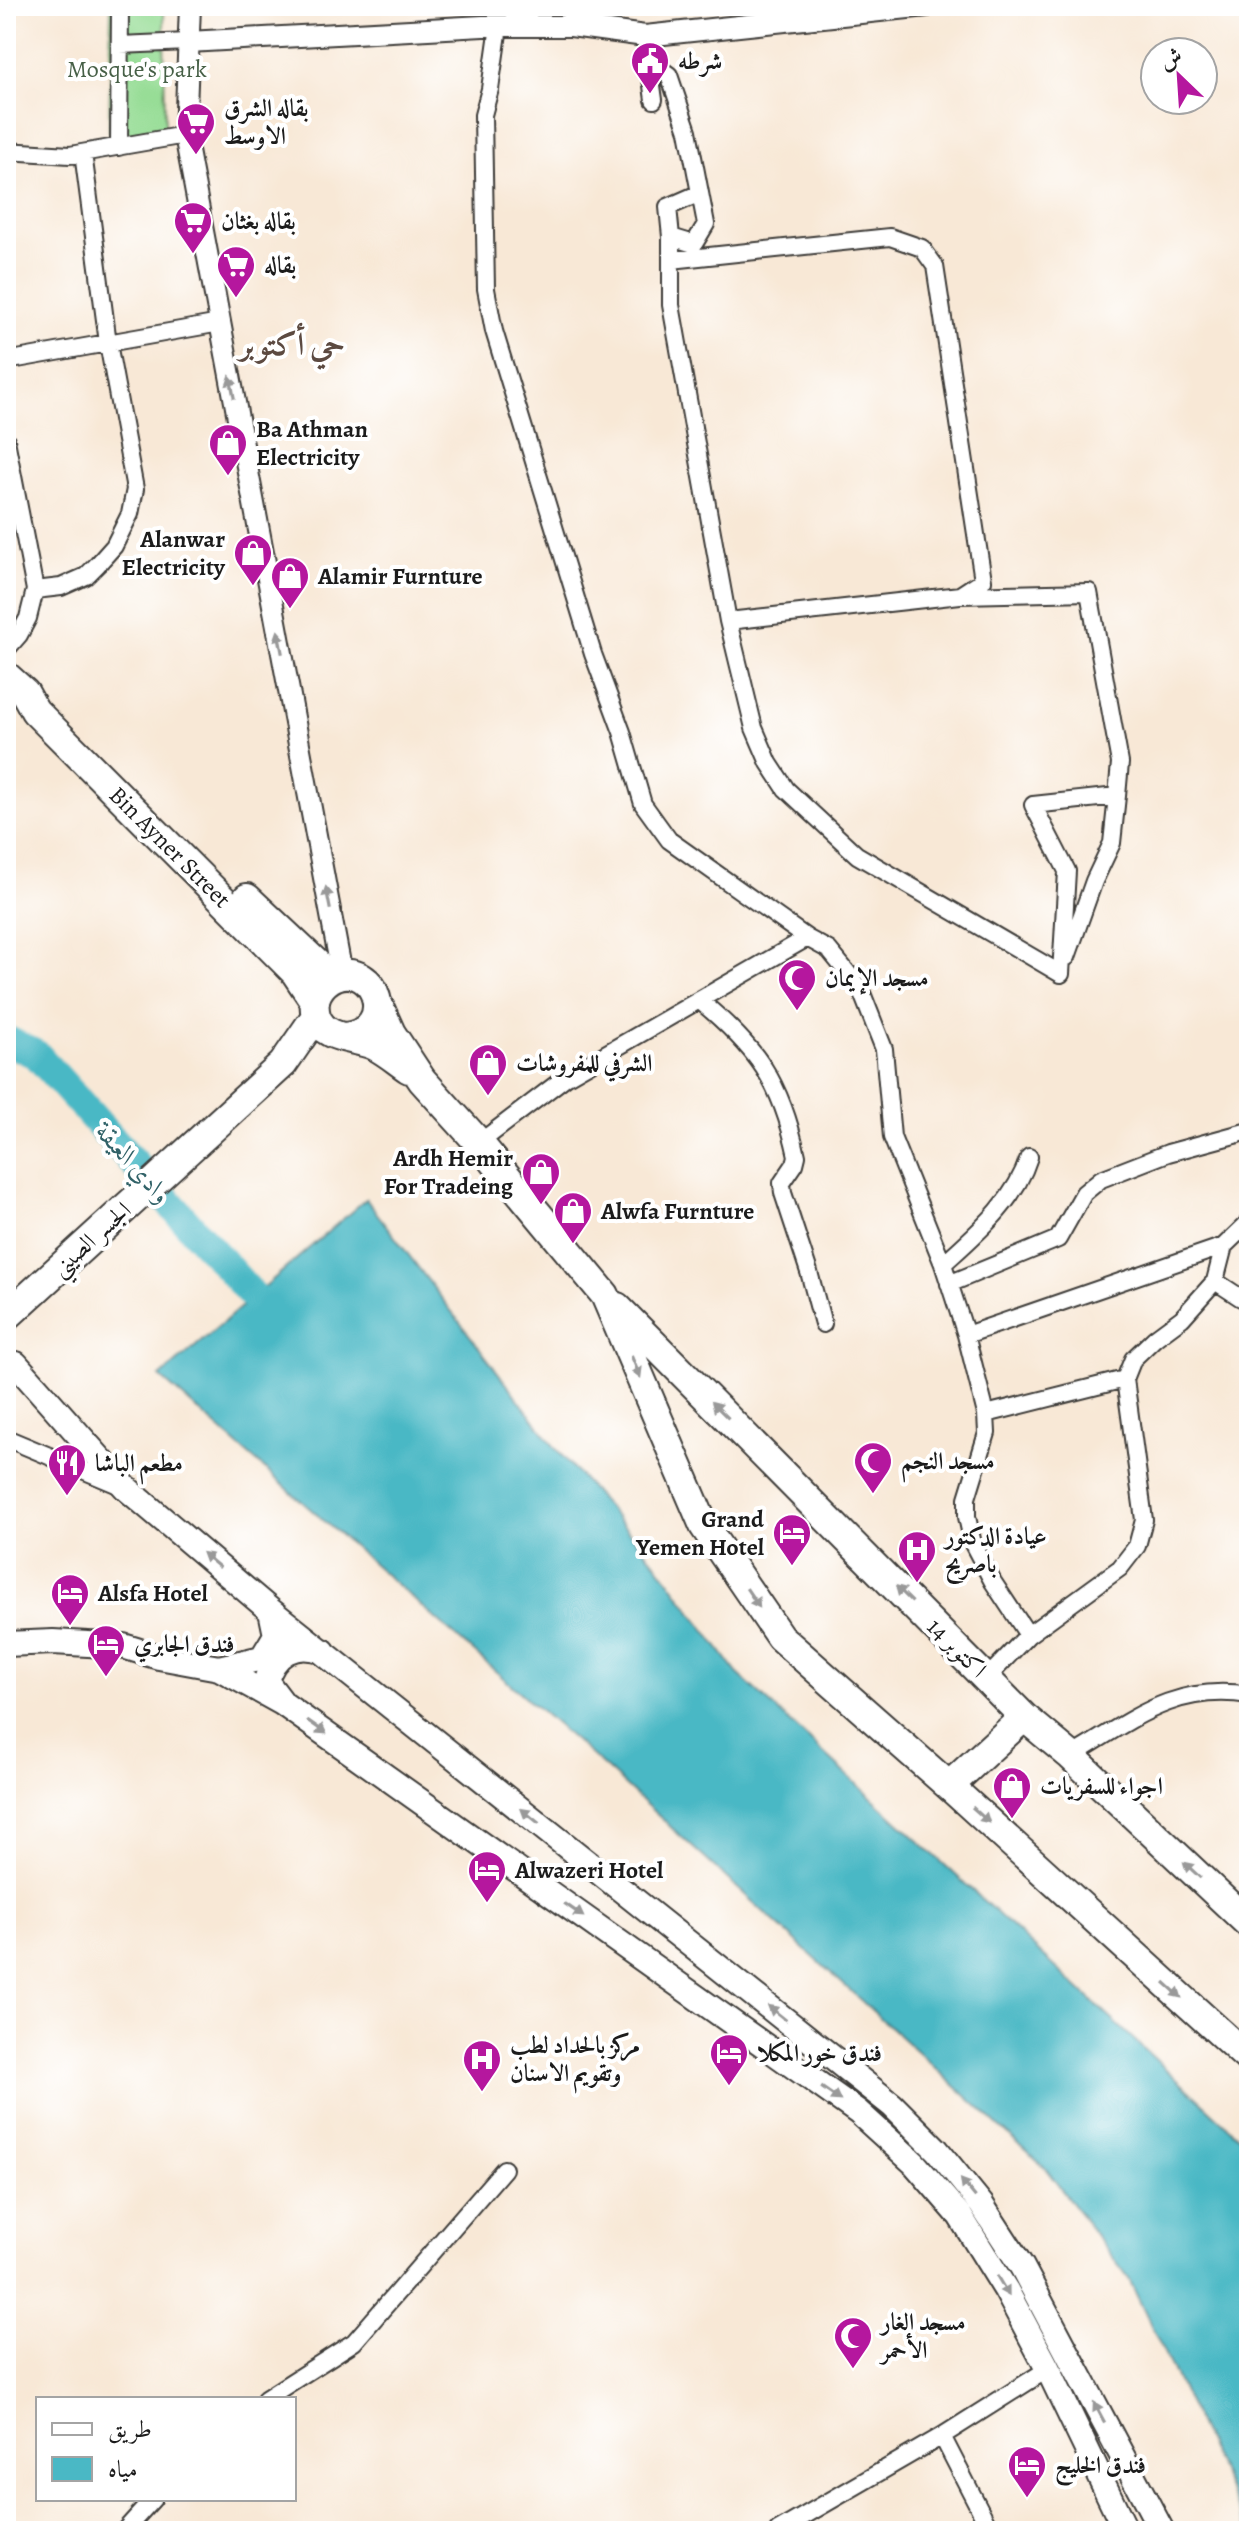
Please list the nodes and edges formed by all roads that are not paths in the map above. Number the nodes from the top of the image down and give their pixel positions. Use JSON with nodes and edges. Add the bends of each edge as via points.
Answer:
{"nodes":[{"id":1,"x":120,"y":6,"type":"edge"},
{"id":2,"x":190,"y":6,"type":"edge"},
{"id":3,"x":927,"y":6,"type":"edge"},
{"id":4,"x":570,"y":16,"type":"edge"},
{"id":5,"x":499,"y":26,"type":"junction"},
{"id":6,"x":645,"y":36,"type":"junction"},
{"id":7,"x":188,"y":42,"type":"junction"},
{"id":8,"x":120,"y":45,"type":"junction"},
{"id":9,"x":648,"y":60,"type":"junction"},
{"id":10,"x":654,"y":100,"type":"dead end"},
{"id":11,"x":185,"y":135,"type":"junction"},
{"id":12,"x":119,"y":147,"type":"junction"},
{"id":13,"x":6,"y":151,"type":"edge"},
{"id":14,"x":83,"y":153,"type":"junction"},
{"id":15,"x":700,"y":193,"type":"junction"},
{"id":16,"x":671,"y":237,"type":"junction"},
{"id":17,"x":671,"y":260,"type":"junction"},
{"id":18,"x":220,"y":323,"type":"junction"},
{"id":19,"x":108,"y":343,"type":"junction"},
{"id":20,"x":6,"y":361,"type":"edge"},
{"id":21,"x":6,"y":440,"type":"edge"},
{"id":22,"x":35,"y":590,"type":"junction"},
{"id":23,"x":960,"y":595,"type":"junction"},
{"id":24,"x":728,"y":621,"type":"junction"},
{"id":25,"x":6,"y":650,"type":"edge"},
{"id":26,"x":15,"y":685,"type":"edge"},
{"id":27,"x":1117,"y":796,"type":"junction"},
{"id":28,"x":807,"y":938,"type":"junction"},
{"id":29,"x":1061,"y":974,"type":"junction"},
{"id":30,"x":337,"y":976,"type":"junction"},
{"id":31,"x":699,"y":1000,"type":"junction"},
{"id":32,"x":378,"y":1004,"type":"junction"},
{"id":33,"x":316,"y":1009,"type":"junction"},
{"id":34,"x":341,"y":1037,"type":"junction"},
{"id":35,"x":276,"y":1070,"type":"junction"},
{"id":36,"x":422,"y":1080,"type":"junction"},
{"id":37,"x":1249,"y":1131,"type":"edge"},
{"id":38,"x":479,"y":1143,"type":"junction"},
{"id":39,"x":1029,"y":1157,"type":"dead end"},
{"id":40,"x":1249,"y":1222,"type":"edge"},
{"id":41,"x":1224,"y":1246,"type":"junction"},
{"id":42,"x":943,"y":1264,"type":"junction"},
{"id":43,"x":1215,"y":1281,"type":"junction"},
{"id":44,"x":949,"y":1284,"type":"junction"},
{"id":45,"x":605,"y":1295,"type":"junction"},
{"id":46,"x":1249,"y":1298,"type":"edge"},
{"id":47,"x":6,"y":1317,"type":"edge"},
{"id":48,"x":823,"y":1324,"type":"dead end"},
{"id":49,"x":966,"y":1335,"type":"junction"},
{"id":50,"x":16,"y":1364,"type":"dead end"},
{"id":51,"x":1125,"y":1379,"type":"junction"},
{"id":52,"x":986,"y":1414,"type":"junction"},
{"id":53,"x":6,"y":1438,"type":"edge"},
{"id":54,"x":126,"y":1488,"type":"junction"},
{"id":55,"x":271,"y":1611,"type":"junction"},
{"id":56,"x":1028,"y":1635,"type":"junction"},
{"id":57,"x":6,"y":1644,"type":"edge"},
{"id":58,"x":323,"y":1651,"type":"junction"},
{"id":59,"x":219,"y":1668,"type":"junction"},
{"id":60,"x":987,"y":1678,"type":"junction"},
{"id":61,"x":1249,"y":1695,"type":"edge"},
{"id":62,"x":282,"y":1703,"type":"junction"},
{"id":63,"x":1024,"y":1717,"type":"junction"},
{"id":64,"x":1071,"y":1756,"type":"junction"},
{"id":65,"x":949,"y":1786,"type":"junction"},
{"id":66,"x":1249,"y":1924,"type":"edge"},
{"id":67,"x":1249,"y":2059,"type":"edge"},
{"id":68,"x":504,"y":2169,"type":"dead end"},
{"id":69,"x":1048,"y":2369,"type":"junction"},
{"id":70,"x":268,"y":2397,"type":"edge"},
{"id":71,"x":942,"y":2436,"type":"junction"},
{"id":72,"x":151,"y":2501,"type":"edge"},
{"id":73,"x":124,"y":2531,"type":"edge"},
{"id":74,"x":778,"y":2531,"type":"edge"},
{"id":75,"x":991,"y":2531,"type":"edge"},
{"id":76,"x":1126,"y":2531,"type":"edge"},
{"id":77,"x":1162,"y":2531,"type":"edge"}],
"edges":[{"from":1,"to":8,"type":"street"},
{"from":2,"to":7,"type":"street"},
{"from":3,"to":6,"type":"street"},
{"from":4,"to":5,"type":"street"},
{"from":4,"to":6,"type":"street"},
{"from":5,"to":7,"type":"street"},
{"from":5,"to":28,"type":"street","via":[[483,115],[486,289],[494,331],[643,804],[669,840]]},
{"from":6,"to":9,"type":"street"},
{"from":7,"to":8,"type":"street"},
{"from":7,"to":11,"type":"street"},
{"from":8,"to":12,"type":"street"},
{"from":9,"to":10,"type":"street"},
{"from":9,"to":15,"type":"street","via":[[669,75],[688,131]]},
{"from":11,"to":12,"type":"street"},
{"from":11,"to":18,"type":"street"},
{"from":12,"to":14,"type":"street"},
{"from":13,"to":14,"type":"street"},
{"from":14,"to":19,"type":"street"},
{"from":15,"to":16,"type":"street","via":[[668,207]]},
{"from":15,"to":16,"type":"street","via":[[706,224],[694,244]]},
{"from":16,"to":17,"type":"street"},
{"from":17,"to":23,"type":"street","via":[[890,237],[922,248],[935,266],[983,580]]},
{"from":17,"to":24,"type":"street","via":[[671,305]]},
{"from":18,"to":19,"type":"street"},
{"from":30,"to":18,"type":"street","one_way":true},
{"from":19,"to":20,"type":"street"},
{"from":19,"to":22,"type":"street","via":[[135,489],[130,514],[114,546],[86,576]]},
{"from":21,"to":22,"type":"street"},
{"from":22,"to":25,"type":"street","via":[[28,618]]},
{"from":23,"to":24,"type":"street"},
{"from":23,"to":27,"type":"street","via":[[1089,592],[1120,763]]},
{"from":24,"to":29,"type":"street","via":[[754,728],[786,789],[857,855]]},
{"from":26,"to":30,"type":"highway","name":"Bin Ayner Street","via":[[45,699],[259,910]]},
{"from":26,"to":33,"type":"highway","name":"Bin Ayner Street","via":[[295,972]]},
{"from":27,"to":29,"type":"street","via":[[1112,843]]},
{"from":27,"to":29,"type":"street","via":[[1033,805],[1067,871]]},
{"from":28,"to":31,"type":"street"},
{"from":28,"to":42,"type":"street","via":[[829,950],[860,988],[884,1049],[892,1137]]},
{"from":30,"to":32,"type":"highway","via":[[362,978]]},
{"from":30,"to":33,"type":"highway","via":[[323,984]]},
{"from":31,"to":38,"type":"street","via":[[567,1076]]},
{"from":31,"to":48,"type":"street","via":[[736,1030],[778,1092],[797,1156],[782,1183],[783,1193]]},
{"from":32,"to":34,"type":"highway","via":[[365,1031]]},
{"from":32,"to":36,"type":"highway"},
{"from":33,"to":34,"type":"highway","via":[[326,1030]]},
{"from":33,"to":35,"type":"highway"},
{"from":34,"to":35,"type":"highway"},
{"from":34,"to":36,"type":"highway","via":[[388,1053]]},
{"from":35,"to":47,"type":"highway","name":"الجسر الصيني"},
{"from":36,"to":38,"type":"highway"},
{"from":37,"to":44,"type":"street","via":[[1168,1153],[1101,1179],[1084,1193],[1058,1239]]},
{"from":38,"to":45,"type":"highway"},
{"from":39,"to":42,"type":"street","via":[[1007,1200]]},
{"from":40,"to":41,"type":"street"},
{"from":41,"to":43,"type":"street"},
{"from":41,"to":49,"type":"street"},
{"from":42,"to":44,"type":"street"},
{"from":43,"to":46,"type":"street"},
{"from":43,"to":51,"type":"street","via":[[1182,1318],[1133,1359]]},
{"from":44,"to":49,"type":"street"},
{"from":60,"to":45,"type":"highway","name":"14 اكتوبر","one_way":true},
{"from":45,"to":65,"type":"highway","one_way":true,"via":[[704,1526],[780,1637]]},
{"from":49,"to":52,"type":"street"},
{"from":50,"to":54,"type":"main road"},
{"from":51,"to":52,"type":"street"},
{"from":51,"to":56,"type":"street","via":[[1144,1520],[1137,1546],[1120,1568]]},
{"from":52,"to":56,"type":"street","via":[[987,1433],[967,1498],[967,1517],[973,1544]]},
{"from":53,"to":54,"type":"street"},
{"from":55,"to":54,"type":"main road","one_way":true},
{"from":55,"to":58,"type":"main road"},
{"from":55,"to":59,"type":"main road","via":[[276,1635],[262,1658]]},
{"from":56,"to":60,"type":"street"},
{"from":57,"to":59,"type":"main road","via":[[123,1646]]},
{"from":58,"to":62,"type":"main road","via":[[299,1646],[277,1658],[266,1681]]},
{"from":77,"to":58,"type":"main road","one_way":true,"via":[[1022,2267],[937,2150],[884,2098]]},
{"from":59,"to":62,"type":"main road"},
{"from":60,"to":63,"type":"highway","name":"14 اكتوبر"},
{"from":61,"to":64,"type":"street","via":[[1221,1691],[1171,1699]]},
{"from":62,"to":69,"type":"main road","one_way":true,"via":[[858,2112],[914,2163],[960,2216]]},
{"from":63,"to":64,"type":"highway","name":"14 اكتوبر"},
{"from":63,"to":65,"type":"highway"},
{"from":66,"to":64,"type":"highway","name":"14 اكتوبر","one_way":true},
{"from":65,"to":67,"type":"highway","one_way":true},
{"from":68,"to":70,"type":"street","via":[[354,2342]]},
{"from":69,"to":71,"type":"street"},
{"from":69,"to":76,"type":"main road"},
{"from":71,"to":74,"type":"street"},
{"from":71,"to":75,"type":"street"},
{"from":72,"to":73,"type":"street"}]}
